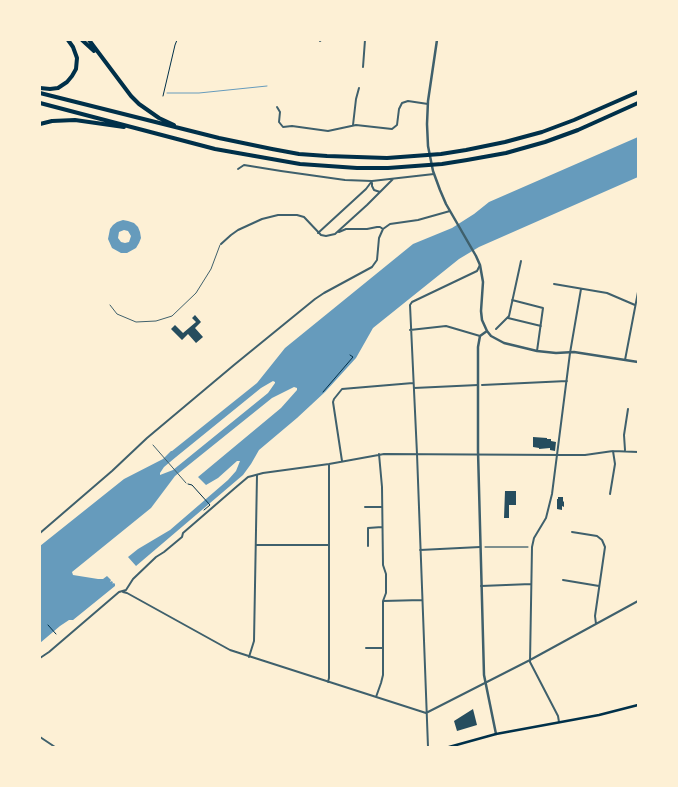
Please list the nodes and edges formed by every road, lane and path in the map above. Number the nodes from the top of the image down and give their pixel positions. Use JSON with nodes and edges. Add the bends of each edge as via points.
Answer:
{"nodes":[{"id":1,"x":68,"y":40,"type":"edge"},
{"id":2,"x":82,"y":40,"type":"edge"},
{"id":3,"x":89,"y":40,"type":"edge"},
{"id":4,"x":177,"y":40,"type":"edge"},
{"id":5,"x":365,"y":40,"type":"edge"},
{"id":6,"x":438,"y":40,"type":"edge"},
{"id":7,"x":101,"y":58,"type":"junction"},
{"id":8,"x":363,"y":67,"type":"dead end"},
{"id":9,"x":40,"y":88,"type":"edge"},
{"id":10,"x":359,"y":88,"type":"dead end"},
{"id":11,"x":40,"y":92,"type":"edge"},
{"id":12,"x":638,"y":92,"type":"edge"},
{"id":13,"x":163,"y":96,"type":"dead end"},
{"id":14,"x":40,"y":103,"type":"edge"},
{"id":15,"x":638,"y":103,"type":"edge"},
{"id":16,"x":428,"y":104,"type":"junction"},
{"id":17,"x":277,"y":106,"type":"dead end"},
{"id":18,"x":40,"y":124,"type":"edge"},
{"id":19,"x":352,"y":126,"type":"junction"},
{"id":20,"x":183,"y":129,"type":"junction"},
{"id":21,"x":143,"y":130,"type":"junction"},
{"id":22,"x":238,"y":169,"type":"dead end"},
{"id":23,"x":433,"y":172,"type":"junction"},
{"id":24,"x":393,"y":179,"type":"junction"},
{"id":25,"x":372,"y":181,"type":"junction"},
{"id":26,"x":380,"y":192,"type":"junction"},
{"id":27,"x":450,"y":211,"type":"junction"},
{"id":28,"x":383,"y":229,"type":"junction"},
{"id":29,"x":318,"y":232,"type":"junction"},
{"id":30,"x":336,"y":233,"type":"junction"},
{"id":31,"x":221,"y":244,"type":"joint"},
{"id":32,"x":521,"y":261,"type":"dead end"},
{"id":33,"x":480,"y":265,"type":"junction"},
{"id":34,"x":554,"y":284,"type":"dead end"},
{"id":35,"x":581,"y":289,"type":"junction"},
{"id":36,"x":638,"y":292,"type":"edge"},
{"id":37,"x":512,"y":300,"type":"junction"},
{"id":38,"x":110,"y":305,"type":"dead end"},
{"id":39,"x":635,"y":305,"type":"junction"},
{"id":40,"x":508,"y":318,"type":"junction"},
{"id":41,"x":541,"y":326,"type":"junction"},
{"id":42,"x":496,"y":329,"type":"dead end"},
{"id":43,"x":410,"y":330,"type":"junction"},
{"id":44,"x":487,"y":331,"type":"junction"},
{"id":45,"x":480,"y":336,"type":"junction"},
{"id":46,"x":537,"y":351,"type":"junction"},
{"id":47,"x":570,"y":353,"type":"junction"},
{"id":48,"x":350,"y":355,"type":"dead end"},
{"id":49,"x":625,"y":360,"type":"junction"},
{"id":50,"x":638,"y":362,"type":"edge"},
{"id":51,"x":566,"y":380,"type":"junction"},
{"id":52,"x":413,"y":383,"type":"junction"},
{"id":53,"x":478,"y":385,"type":"junction"},
{"id":54,"x":482,"y":385,"type":"dead end"},
{"id":55,"x":414,"y":388,"type":"junction"},
{"id":56,"x":324,"y":391,"type":"dead end"},
{"id":57,"x":628,"y":409,"type":"dead end"},
{"id":58,"x":154,"y":445,"type":"dead end"},
{"id":59,"x":625,"y":450,"type":"junction"},
{"id":60,"x":613,"y":451,"type":"junction"},
{"id":61,"x":638,"y":452,"type":"edge"},
{"id":62,"x":379,"y":454,"type":"junction"},
{"id":63,"x":417,"y":454,"type":"junction"},
{"id":64,"x":478,"y":454,"type":"junction"},
{"id":65,"x":557,"y":455,"type":"junction"},
{"id":66,"x":342,"y":461,"type":"junction"},
{"id":67,"x":329,"y":464,"type":"junction"},
{"id":68,"x":258,"y":474,"type":"junction"},
{"id":69,"x":186,"y":483,"type":"joint"},
{"id":70,"x":610,"y":494,"type":"dead end"},
{"id":71,"x":210,"y":505,"type":"dead end"},
{"id":72,"x":365,"y":507,"type":"dead end"},
{"id":73,"x":382,"y":507,"type":"junction"},
{"id":74,"x":382,"y":527,"type":"junction"},
{"id":75,"x":572,"y":532,"type":"dead end"},
{"id":76,"x":40,"y":533,"type":"edge"},
{"id":77,"x":256,"y":545,"type":"junction"},
{"id":78,"x":329,"y":545,"type":"junction"},
{"id":79,"x":368,"y":546,"type":"dead end"},
{"id":80,"x":480,"y":547,"type":"junction"},
{"id":81,"x":532,"y":547,"type":"junction"},
{"id":82,"x":420,"y":550,"type":"junction"},
{"id":83,"x":563,"y":580,"type":"dead end"},
{"id":84,"x":531,"y":584,"type":"junction"},
{"id":85,"x":481,"y":586,"type":"junction"},
{"id":86,"x":600,"y":586,"type":"junction"},
{"id":87,"x":122,"y":592,"type":"junction"},
{"id":88,"x":422,"y":600,"type":"junction"},
{"id":89,"x":383,"y":601,"type":"junction"},
{"id":90,"x":638,"y":601,"type":"edge"},
{"id":91,"x":48,"y":624,"type":"dead end"},
{"id":92,"x":596,"y":624,"type":"junction"},
{"id":93,"x":56,"y":634,"type":"dead end"},
{"id":94,"x":366,"y":648,"type":"dead end"},
{"id":95,"x":383,"y":648,"type":"junction"},
{"id":96,"x":250,"y":657,"type":"junction"},
{"id":97,"x":40,"y":658,"type":"edge"},
{"id":98,"x":530,"y":660,"type":"junction"},
{"id":99,"x":328,"y":682,"type":"junction"},
{"id":100,"x":485,"y":683,"type":"junction"},
{"id":101,"x":376,"y":697,"type":"junction"},
{"id":102,"x":638,"y":705,"type":"edge"},
{"id":103,"x":426,"y":713,"type":"junction"},
{"id":104,"x":558,"y":722,"type":"junction"},
{"id":105,"x":496,"y":734,"type":"junction"},
{"id":106,"x":40,"y":737,"type":"edge"},
{"id":107,"x":55,"y":747,"type":"edge"},
{"id":108,"x":428,"y":747,"type":"edge"},
{"id":109,"x":449,"y":747,"type":"edge"}],
"edges":[{"from":1,"to":9,"type":"highway","via":[[77,58],[72,76],[58,88]]},
{"from":2,"to":7,"type":"highway"},
{"from":3,"to":7,"type":"highway"},
{"from":4,"to":13,"type":"path"},
{"from":5,"to":8,"type":"street"},
{"from":6,"to":16,"type":"street"},
{"from":7,"to":20,"type":"highway","via":[[139,104],[158,118]]},
{"from":10,"to":19,"type":"street"},
{"from":11,"to":20,"type":"highway"},
{"from":12,"to":20,"type":"highway","via":[[542,132],[466,150],[418,156],[356,158],[299,154]]},
{"from":14,"to":21,"type":"highway"},
{"from":15,"to":21,"type":"highway","via":[[545,142],[467,160],[388,168],[325,166],[270,159]]},
{"from":16,"to":19,"type":"street","via":[[403,102],[397,126],[392,129]]},
{"from":16,"to":23,"type":"street","via":[[427,141]]},
{"from":17,"to":19,"type":"street","via":[[283,127],[328,131]]},
{"from":18,"to":21,"type":"highway","via":[[75,120]]},
{"from":22,"to":25,"type":"street","via":[[244,165]]},
{"from":23,"to":24,"type":"street"},
{"from":23,"to":27,"type":"street"},
{"from":24,"to":25,"type":"street"},
{"from":24,"to":26,"type":"street"},
{"from":25,"to":26,"type":"street","via":[[373,190]]},
{"from":25,"to":29,"type":"street"},
{"from":26,"to":30,"type":"street"},
{"from":27,"to":28,"type":"street","via":[[390,224]]},
{"from":27,"to":33,"type":"street"},
{"from":28,"to":30,"type":"street"},
{"from":28,"to":76,"type":"street","via":[[378,258],[372,267],[315,299],[147,438]]},
{"from":29,"to":30,"type":"street","via":[[326,236]]},
{"from":29,"to":31,"type":"street","via":[[304,217],[278,215],[238,230]]},
{"from":31,"to":38,"type":"lane","via":[[196,293],[172,316],[136,322],[117,314]]},
{"from":32,"to":37,"type":"street"},
{"from":33,"to":43,"type":"street","via":[[477,271],[411,303]]},
{"from":33,"to":44,"type":"street","via":[[483,282],[481,311]]},
{"from":34,"to":35,"type":"street"},
{"from":35,"to":39,"type":"street","via":[[607,293]]},
{"from":35,"to":47,"type":"street"},
{"from":36,"to":39,"type":"street"},
{"from":37,"to":40,"type":"street"},
{"from":37,"to":41,"type":"street","via":[[543,308]]},
{"from":39,"to":49,"type":"street"},
{"from":40,"to":41,"type":"street"},
{"from":40,"to":42,"type":"street"},
{"from":41,"to":46,"type":"street"},
{"from":43,"to":45,"type":"street","via":[[446,326]]},
{"from":43,"to":52,"type":"street"},
{"from":44,"to":45,"type":"street"},
{"from":44,"to":46,"type":"street","via":[[504,343]]},
{"from":45,"to":53,"type":"street"},
{"from":46,"to":47,"type":"street"},
{"from":47,"to":49,"type":"street"},
{"from":47,"to":51,"type":"street"},
{"from":48,"to":56,"type":"path","via":[[353,357]]},
{"from":49,"to":50,"type":"street"},
{"from":51,"to":54,"type":"street"},
{"from":51,"to":65,"type":"street"},
{"from":52,"to":55,"type":"street"},
{"from":52,"to":66,"type":"street","via":[[342,389],[333,402]]},
{"from":53,"to":55,"type":"street"},
{"from":53,"to":64,"type":"street"},
{"from":55,"to":63,"type":"street"},
{"from":57,"to":59,"type":"street"},
{"from":58,"to":69,"type":"lane"},
{"from":59,"to":60,"type":"street"},
{"from":59,"to":61,"type":"street"},
{"from":60,"to":65,"type":"street"},
{"from":60,"to":70,"type":"street","via":[[615,464]]},
{"from":62,"to":63,"type":"street"},
{"from":62,"to":66,"type":"street"},
{"from":62,"to":73,"type":"street"},
{"from":63,"to":64,"type":"street"},
{"from":63,"to":82,"type":"street"},
{"from":64,"to":65,"type":"street"},
{"from":64,"to":80,"type":"street"},
{"from":65,"to":81,"type":"street","via":[[548,513]]},
{"from":66,"to":67,"type":"street"},
{"from":67,"to":68,"type":"street"},
{"from":67,"to":78,"type":"street"},
{"from":68,"to":77,"type":"street"},
{"from":68,"to":87,"type":"street","via":[[248,477],[235,488],[156,557]]},
{"from":69,"to":71,"type":"path","via":[[192,485]]},
{"from":72,"to":73,"type":"street"},
{"from":73,"to":74,"type":"street"},
{"from":74,"to":79,"type":"street","via":[[368,528]]},
{"from":74,"to":89,"type":"street","via":[[382,565],[386,574]]},
{"from":75,"to":86,"type":"street","via":[[598,536],[602,540],[605,547]]},
{"from":77,"to":78,"type":"street"},
{"from":77,"to":96,"type":"street","via":[[254,641]]},
{"from":78,"to":99,"type":"street"},
{"from":80,"to":81,"type":"path"},
{"from":80,"to":82,"type":"street"},
{"from":80,"to":85,"type":"street"},
{"from":81,"to":84,"type":"street"},
{"from":82,"to":88,"type":"street"},
{"from":83,"to":86,"type":"street"},
{"from":84,"to":85,"type":"street"},
{"from":84,"to":98,"type":"street"},
{"from":85,"to":100,"type":"street"},
{"from":86,"to":92,"type":"street"},
{"from":87,"to":96,"type":"street","via":[[226,648]]},
{"from":87,"to":97,"type":"street"},
{"from":88,"to":89,"type":"street"},
{"from":88,"to":103,"type":"street"},
{"from":89,"to":95,"type":"street"},
{"from":90,"to":92,"type":"street"},
{"from":91,"to":93,"type":"path"},
{"from":92,"to":98,"type":"street"},
{"from":94,"to":95,"type":"street"},
{"from":95,"to":101,"type":"street","via":[[382,677]]},
{"from":96,"to":99,"type":"street"},
{"from":98,"to":100,"type":"street"},
{"from":98,"to":104,"type":"street"},
{"from":99,"to":101,"type":"street"},
{"from":100,"to":103,"type":"street"},
{"from":100,"to":105,"type":"street"},
{"from":101,"to":103,"type":"street"},
{"from":102,"to":104,"type":"main road"},
{"from":103,"to":108,"type":"street"},
{"from":104,"to":105,"type":"main road"},
{"from":105,"to":109,"type":"main road"},
{"from":106,"to":107,"type":"street"}]}
